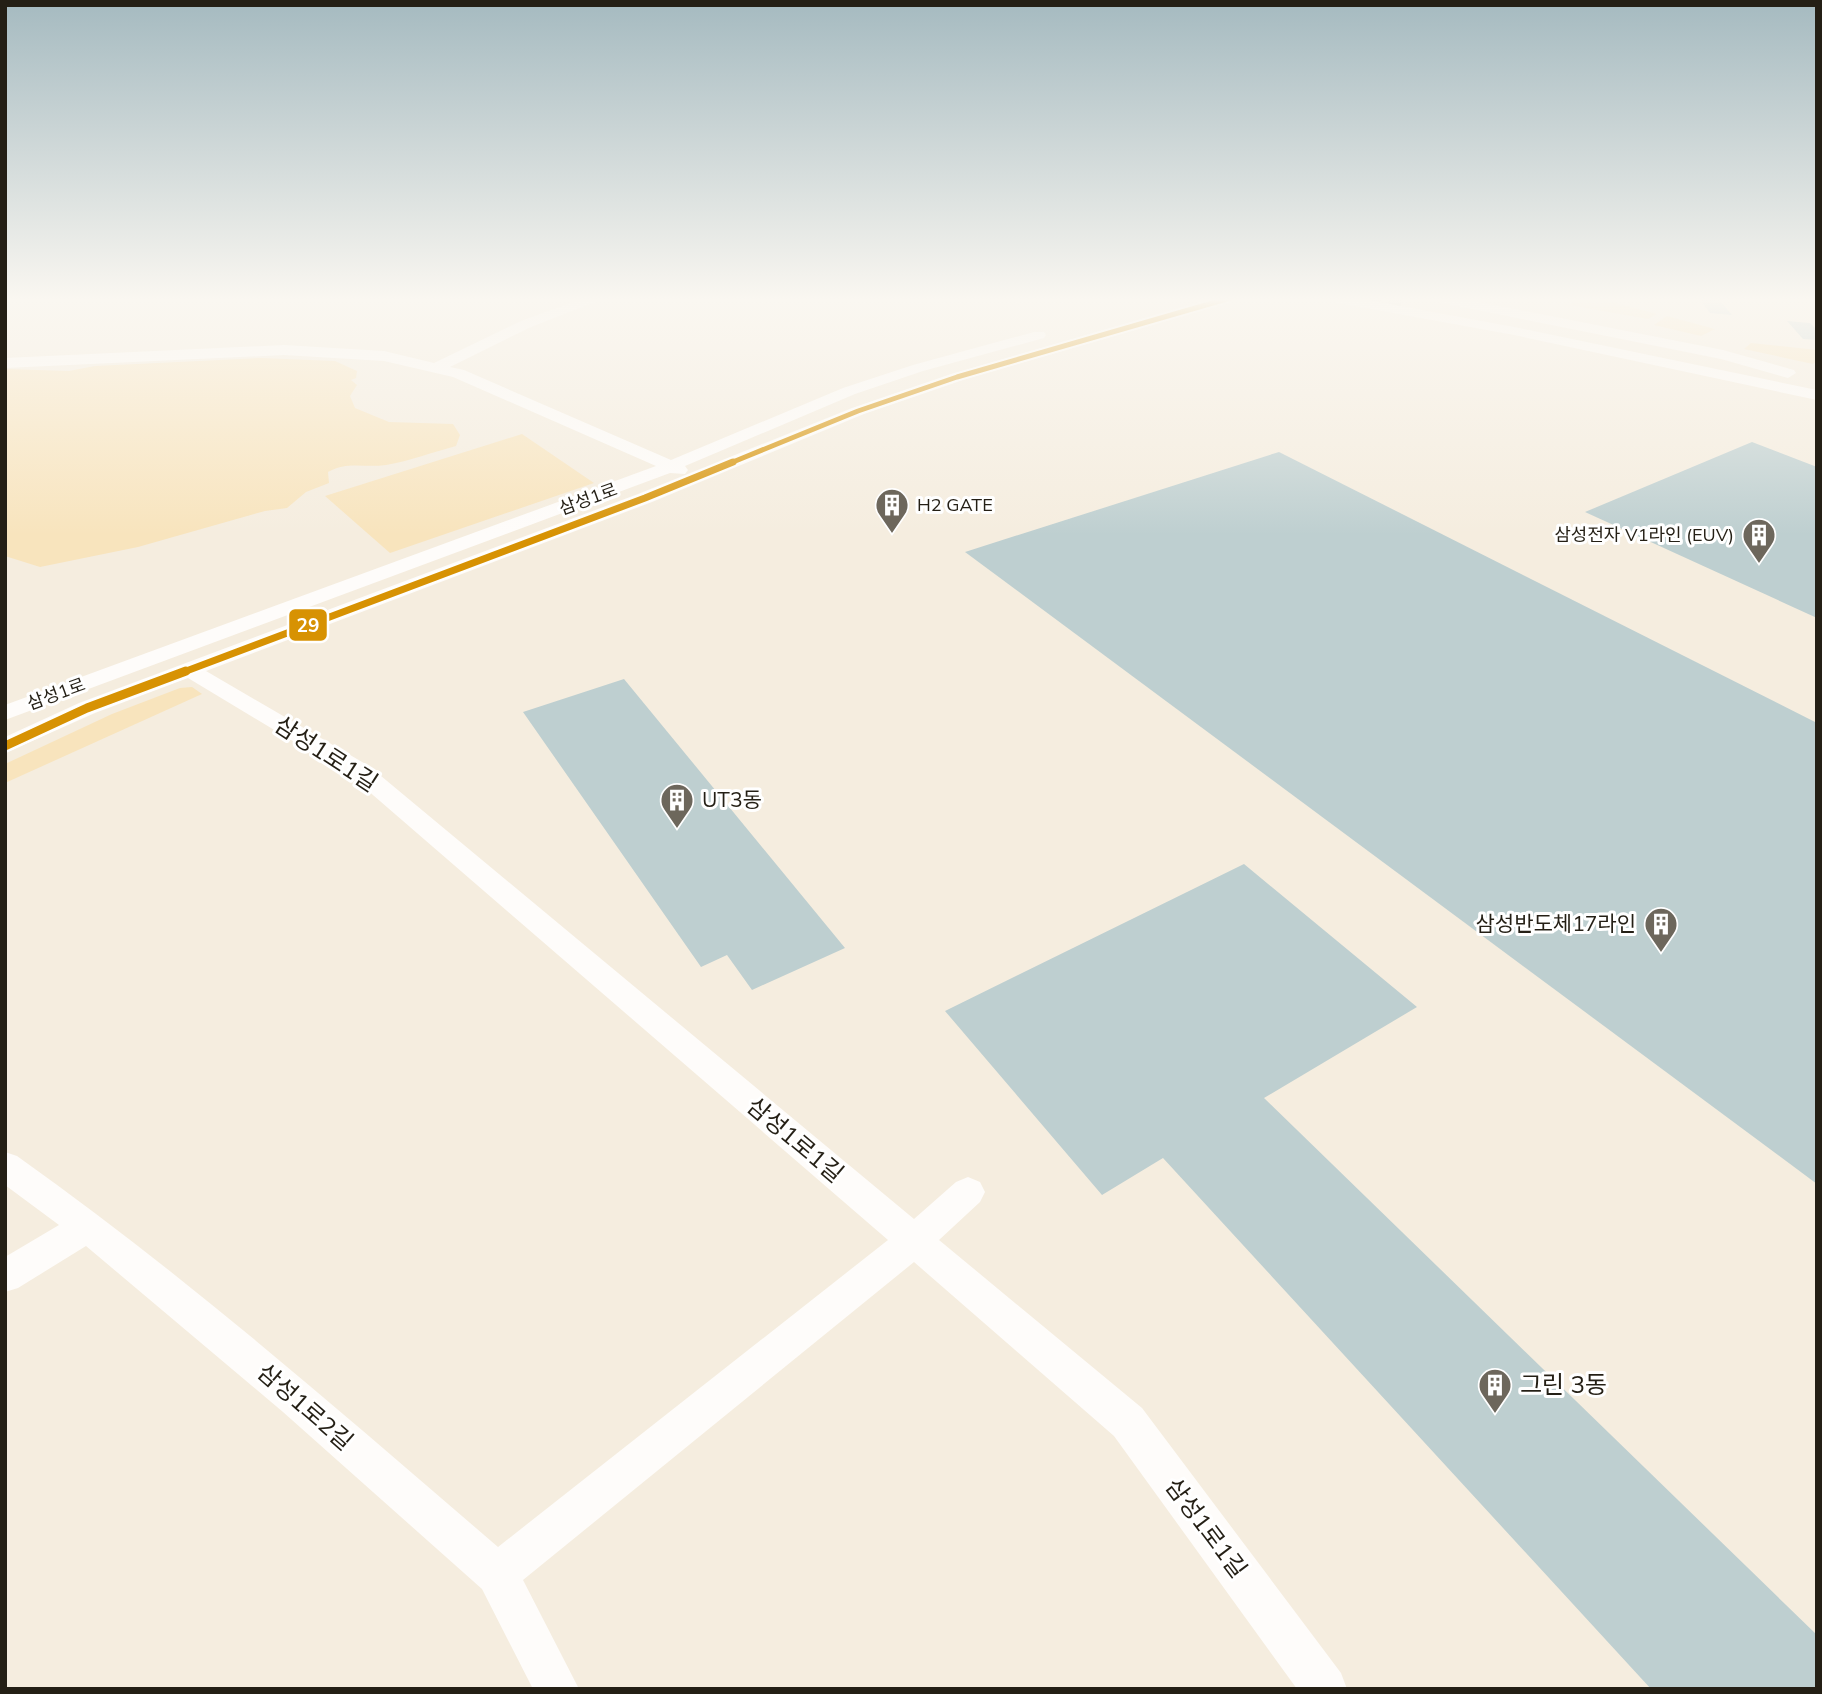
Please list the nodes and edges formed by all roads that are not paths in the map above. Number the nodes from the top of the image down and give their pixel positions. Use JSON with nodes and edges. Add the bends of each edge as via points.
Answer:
{"nodes":[{"id":1,"x":461,"y":377,"type":"edge"},
{"id":2,"x":893,"y":377,"type":"edge"},
{"id":3,"x":961,"y":377,"type":"edge"},
{"id":4,"x":1735,"y":377,"type":"edge"},
{"id":5,"x":1751,"y":377,"type":"edge"},
{"id":6,"x":1798,"y":377,"type":"edge"},
{"id":7,"x":1817,"y":381,"type":"edge"},
{"id":8,"x":1817,"y":394,"type":"edge"},
{"id":9,"x":670,"y":467,"type":"junction"},
{"id":10,"x":697,"y":477,"type":"junction"},
{"id":11,"x":192,"y":668,"type":"junction"},
{"id":12,"x":5,"y":713,"type":"edge"},
{"id":13,"x":5,"y":746,"type":"edge"},
{"id":14,"x":5,"y":1166,"type":"edge"},
{"id":15,"x":968,"y":1192,"type":"dead end"},
{"id":16,"x":88,"y":1226,"type":"junction"},
{"id":17,"x":914,"y":1241,"type":"junction"},
{"id":18,"x":5,"y":1276,"type":"edge"},
{"id":19,"x":497,"y":1574,"type":"junction"},
{"id":20,"x":558,"y":1689,"type":"edge"},
{"id":21,"x":1325,"y":1689,"type":"edge"}],
"edges":[{"from":1,"to":9,"type":"street"},
{"from":2,"to":9,"type":"street","name":"삼성1로"},
{"from":3,"to":10,"type":"street","name":"삼성1로","via":[[858,411]]},
{"from":4,"to":8,"type":"street"},
{"from":5,"to":8,"type":"street"},
{"from":6,"to":7,"type":"street"},
{"from":9,"to":10,"type":"street"},
{"from":9,"to":12,"type":"street","name":"삼성1로"},
{"from":10,"to":11,"type":"street","name":"삼성1로"},
{"from":11,"to":13,"type":"street","name":"삼성1로","via":[[87,708]]},
{"from":11,"to":17,"type":"street","name":"삼성1로1길","via":[[360,771]]},
{"from":14,"to":16,"type":"street","name":"삼성1로2길"},
{"from":15,"to":17,"type":"street"},
{"from":16,"to":18,"type":"street"},
{"from":16,"to":19,"type":"street","name":"삼성1로2길","via":[[297,1399]]},
{"from":17,"to":19,"type":"street"},
{"from":17,"to":21,"type":"street","name":"삼성1로1길","via":[[1128,1423]]},
{"from":19,"to":20,"type":"street","name":"삼성1로2길"}]}
